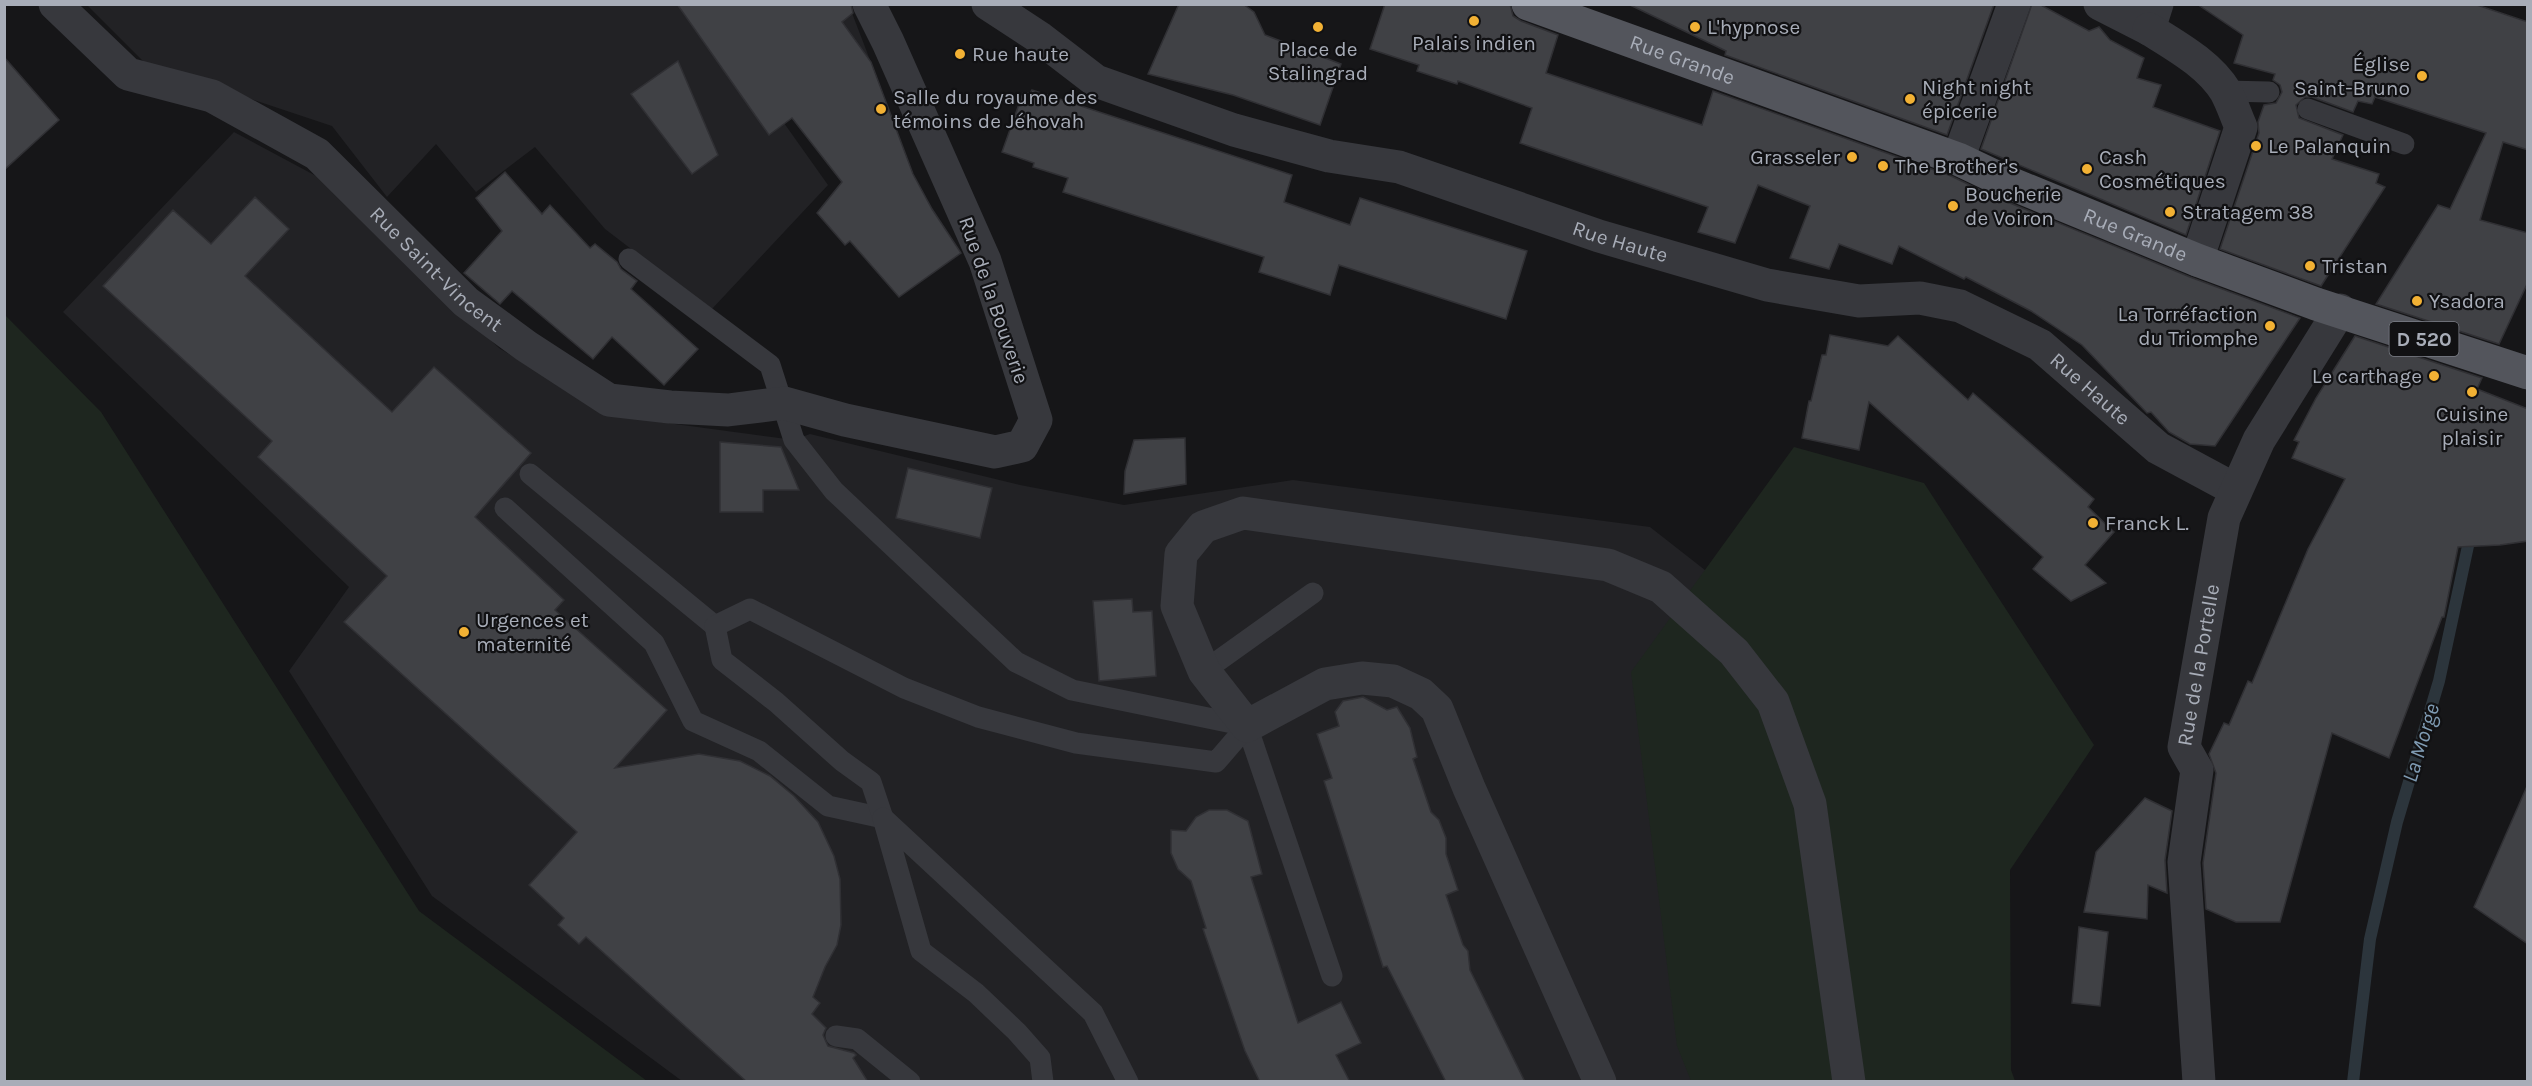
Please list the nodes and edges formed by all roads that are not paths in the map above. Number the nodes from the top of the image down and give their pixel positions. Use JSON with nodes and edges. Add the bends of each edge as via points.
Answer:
{"nodes":[{"id":1,"x":56,"y":4,"type":"edge"},
{"id":2,"x":869,"y":4,"type":"edge"},
{"id":3,"x":988,"y":4,"type":"edge"},
{"id":4,"x":1528,"y":4,"type":"edge"},
{"id":5,"x":2014,"y":4,"type":"edge"},
{"id":6,"x":2100,"y":4,"type":"edge"},
{"id":7,"x":2153,"y":17,"type":"edge"},
{"id":8,"x":2225,"y":91,"type":"junction"},
{"id":9,"x":2269,"y":92,"type":"dead end"},
{"id":10,"x":2308,"y":109,"type":"dead end"},
{"id":11,"x":2404,"y":144,"type":"dead end"},
{"id":12,"x":1958,"y":159,"type":"junction"},
{"id":13,"x":629,"y":258,"type":"dead end"},
{"id":14,"x":2197,"y":260,"type":"junction"},
{"id":15,"x":2340,"y":310,"type":"junction"},
{"id":16,"x":2518,"y":370,"type":"edge"},
{"id":17,"x":784,"y":403,"type":"junction"},
{"id":18,"x":860,"y":423,"type":"joint"},
{"id":19,"x":530,"y":474,"type":"dead end"},
{"id":20,"x":2236,"y":490,"type":"junction"},
{"id":21,"x":505,"y":508,"type":"dead end"},
{"id":22,"x":1313,"y":593,"type":"dead end"},
{"id":23,"x":715,"y":626,"type":"junction"},
{"id":24,"x":1204,"y":671,"type":"junction"},
{"id":25,"x":1247,"y":726,"type":"junction"},
{"id":26,"x":883,"y":818,"type":"junction"},
{"id":27,"x":1332,"y":976,"type":"dead end"},
{"id":28,"x":836,"y":1036,"type":"dead end"},
{"id":29,"x":910,"y":1082,"type":"edge"},
{"id":30,"x":1043,"y":1082,"type":"edge"},
{"id":31,"x":1128,"y":1082,"type":"edge"},
{"id":32,"x":1600,"y":1082,"type":"edge"},
{"id":33,"x":1849,"y":1082,"type":"edge"},
{"id":34,"x":2199,"y":1082,"type":"edge"}],
"edges":[{"from":1,"to":17,"type":"street","name":"Rue Saint-Vincent","via":[[128,74],[212,96],[317,154],[466,302],[609,400],[728,410]]},
{"from":2,"to":18,"type":"street","name":"Rue de la Bouverie","via":[[985,261],[1036,420],[1022,446],[995,452]]},
{"from":3,"to":20,"type":"street","name":"Rue Haute","via":[[1096,81],[1234,130],[1329,156],[1399,167],[1599,236],[1767,285],[1859,301],[1920,298],[1960,306],[2040,345],[2158,448]]},
{"from":4,"to":12,"type":"main road","name":"Rue Grande","number":"D 520"},
{"from":5,"to":12,"type":"street"},
{"from":6,"to":7,"type":"street"},
{"from":7,"to":8,"type":"street"},
{"from":8,"to":9,"type":"lane"},
{"from":8,"to":14,"type":"street","via":[[2241,127]]},
{"from":10,"to":11,"type":"lane"},
{"from":12,"to":14,"type":"main road","name":"Rue Grande","number":"D 520"},
{"from":13,"to":17,"type":"lane","via":[[770,365]]},
{"from":14,"to":15,"type":"main road","name":"Rue Grande","number":"D 520"},
{"from":15,"to":16,"type":"main road","name":"Rue Grande","number":"D 520"},
{"from":15,"to":20,"type":"street","name":"Rue de la Portelle","via":[[2259,440]]},
{"from":17,"to":18,"type":"street","name":"Rue Saint-Vincent"},
{"from":17,"to":25,"type":"lane","via":[[794,440],[834,491],[1017,662],[1072,690]]},
{"from":19,"to":23,"type":"lane"},
{"from":20,"to":34,"type":"street","name":"Rue de la Portelle","via":[[2224,518],[2184,747],[2197,770],[2184,862]]},
{"from":21,"to":26,"type":"lane","via":[[654,643],[693,721],[759,751],[828,806]]},
{"from":22,"to":24,"type":"lane"},
{"from":23,"to":25,"type":"lane","via":[[750,609],[904,688],[978,717],[1076,743],[1216,762]]},
{"from":23,"to":26,"type":"lane","via":[[722,660],[871,782]]},
{"from":24,"to":25,"type":"street"},
{"from":24,"to":33,"type":"street","via":[[1177,606],[1181,554],[1203,527],[1243,513],[1608,565],[1662,587],[1734,652],[1773,702],[1810,804]]},
{"from":25,"to":27,"type":"lane"},
{"from":25,"to":32,"type":"street","via":[[1325,684],[1362,678],[1393,681],[1421,694],[1437,709]]},
{"from":26,"to":30,"type":"lane","via":[[921,951],[976,993],[1017,1032],[1040,1058]]},
{"from":26,"to":31,"type":"lane","via":[[1094,1013]]},
{"from":28,"to":29,"type":"lane","via":[[857,1039]]}]}
